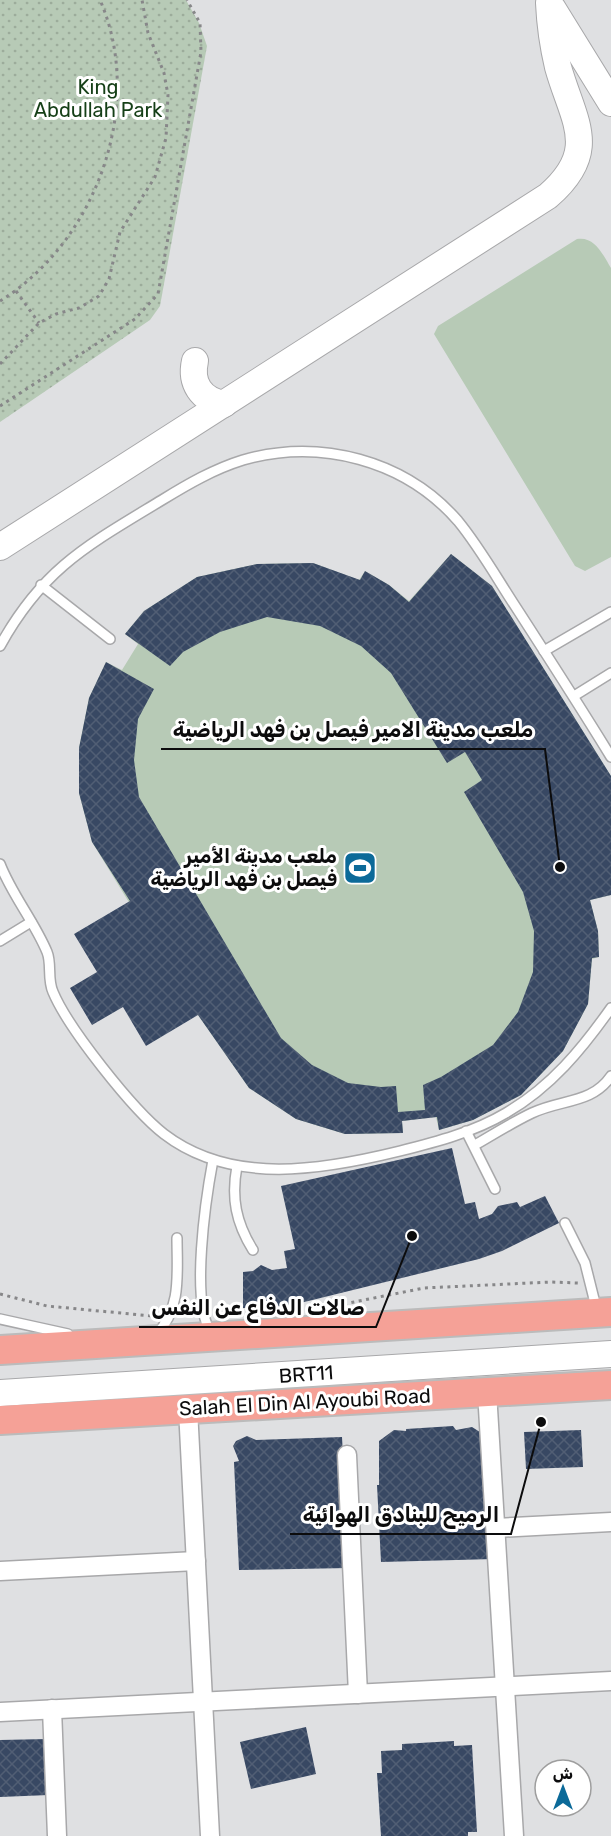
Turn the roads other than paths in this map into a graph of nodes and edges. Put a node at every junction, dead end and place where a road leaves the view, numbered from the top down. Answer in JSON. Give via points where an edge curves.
{"nodes":[{"id":1,"x":548,"y":2,"type":"edge"},
{"id":2,"x":611,"y":103,"type":"edge"},
{"id":3,"x":195,"y":361,"type":"dead end"},
{"id":4,"x":224,"y":404,"type":"junction"},
{"id":5,"x":0,"y":547,"type":"edge"},
{"id":6,"x":41,"y":585,"type":"junction"},
{"id":7,"x":611,"y":612,"type":"edge"},
{"id":8,"x":110,"y":639,"type":"dead end"},
{"id":9,"x":0,"y":646,"type":"edge"},
{"id":10,"x":544,"y":651,"type":"junction"},
{"id":11,"x":611,"y":673,"type":"edge"},
{"id":12,"x":574,"y":696,"type":"junction"},
{"id":13,"x":611,"y":757,"type":"edge"},
{"id":14,"x":0,"y":864,"type":"edge"},
{"id":15,"x":3,"y":883,"type":"edge"},
{"id":16,"x":31,"y":922,"type":"junction"},
{"id":17,"x":0,"y":941,"type":"edge"},
{"id":18,"x":611,"y":1008,"type":"edge"},
{"id":19,"x":611,"y":1076,"type":"edge"},
{"id":20,"x":466,"y":1131,"type":"junction"},
{"id":21,"x":475,"y":1145,"type":"junction"},
{"id":22,"x":213,"y":1160,"type":"junction"},
{"id":23,"x":237,"y":1166,"type":"junction"},
{"id":24,"x":495,"y":1189,"type":"dead end"},
{"id":25,"x":565,"y":1223,"type":"dead end"},
{"id":26,"x":177,"y":1238,"type":"dead end"},
{"id":27,"x":253,"y":1250,"type":"dead end"},
{"id":28,"x":600,"y":1304,"type":"edge"},
{"id":29,"x":0,"y":1319,"type":"edge"},
{"id":30,"x":216,"y":1339,"type":"junction"},
{"id":31,"x":139,"y":1343,"type":"junction"},
{"id":32,"x":0,"y":1350,"type":"edge"},
{"id":33,"x":611,"y":1354,"type":"edge"},
{"id":34,"x":611,"y":1385,"type":"edge"},
{"id":35,"x":488,"y":1392,"type":"junction"},
{"id":36,"x":0,"y":1393,"type":"edge"},
{"id":37,"x":188,"y":1409,"type":"junction"},
{"id":38,"x":0,"y":1420,"type":"edge"},
{"id":39,"x":347,"y":1455,"type":"dead end"},
{"id":40,"x":611,"y":1522,"type":"edge"},
{"id":41,"x":496,"y":1528,"type":"junction"},
{"id":42,"x":196,"y":1561,"type":"junction"},
{"id":43,"x":0,"y":1571,"type":"edge"},
{"id":44,"x":611,"y":1681,"type":"edge"},
{"id":45,"x":505,"y":1687,"type":"junction"},
{"id":46,"x":358,"y":1694,"type":"junction"},
{"id":47,"x":203,"y":1702,"type":"junction"},
{"id":48,"x":52,"y":1709,"type":"junction"},
{"id":49,"x":0,"y":1712,"type":"edge"},
{"id":50,"x":57,"y":1836,"type":"edge"},
{"id":51,"x":210,"y":1836,"type":"edge"},
{"id":52,"x":513,"y":1836,"type":"edge"}],
"edges":[{"from":1,"to":2,"type":"main road"},
{"from":1,"to":4,"type":"main road","via":[[554,46],[580,140],[577,156],[562,185]]},
{"from":3,"to":4,"type":"main road","via":[[196,386],[208,399]]},
{"from":4,"to":5,"type":"main road"},
{"from":6,"to":8,"type":"lane"},
{"from":6,"to":9,"type":"lane"},
{"from":6,"to":10,"type":"lane","via":[[70,558],[103,536],[207,475],[267,454],[320,452],[371,462],[411,482],[439,502],[473,542]]},
{"from":7,"to":10,"type":"lane"},
{"from":10,"to":12,"type":"lane"},
{"from":11,"to":12,"type":"lane"},
{"from":12,"to":13,"type":"lane"},
{"from":14,"to":15,"type":"lane"},
{"from":15,"to":16,"type":"lane"},
{"from":16,"to":17,"type":"lane"},
{"from":16,"to":22,"type":"lane","via":[[48,953],[54,995],[73,1028],[143,1116],[164,1134]]},
{"from":18,"to":20,"type":"lane","via":[[571,1062],[540,1090],[506,1113]]},
{"from":19,"to":21,"type":"lane","via":[[587,1097],[531,1113]]},
{"from":20,"to":21,"type":"lane"},
{"from":20,"to":23,"type":"lane","via":[[357,1161],[305,1168]]},
{"from":21,"to":24,"type":"lane"},
{"from":22,"to":23,"type":"lane"},
{"from":22,"to":30,"type":"lane","via":[[200,1301],[203,1317]]},
{"from":23,"to":27,"type":"lane","via":[[234,1201]]},
{"from":25,"to":28,"type":"lane"},
{"from":26,"to":31,"type":"lane","via":[[176,1300],[170,1318]]},
{"from":28,"to":30,"type":"main road"},
{"from":29,"to":31,"type":"lane","via":[[55,1332]]},
{"from":30,"to":31,"type":"main road"},
{"from":31,"to":32,"type":"main road"},
{"from":33,"to":36,"type":"main road","name":"BRT11"},
{"from":34,"to":35,"type":"main road","name":"Salah El Din Al Ayoubi Road"},
{"from":35,"to":37,"type":"main road","name":"Salah El Din Al Ayoubi Road"},
{"from":35,"to":41,"type":"street"},
{"from":37,"to":38,"type":"main road","name":"Salah El Din Al Ayoubi Road"},
{"from":37,"to":42,"type":"street"},
{"from":39,"to":46,"type":"street"},
{"from":40,"to":41,"type":"street"},
{"from":41,"to":45,"type":"street"},
{"from":42,"to":43,"type":"street"},
{"from":42,"to":47,"type":"street"},
{"from":44,"to":45,"type":"street"},
{"from":45,"to":46,"type":"street"},
{"from":45,"to":52,"type":"street"},
{"from":46,"to":47,"type":"street"},
{"from":47,"to":48,"type":"street"},
{"from":47,"to":51,"type":"street"},
{"from":48,"to":49,"type":"street"},
{"from":48,"to":50,"type":"street"}]}
